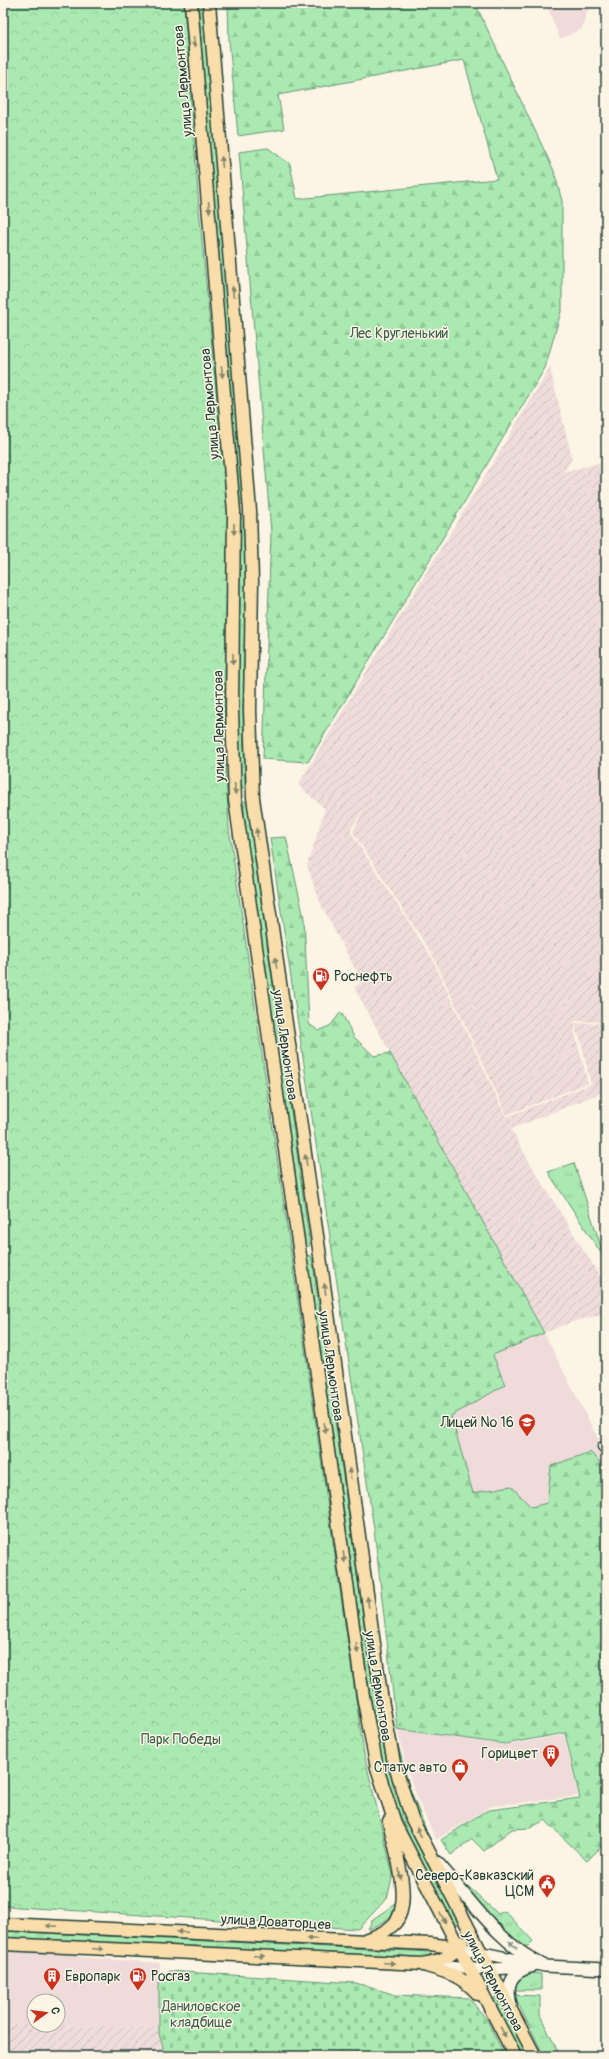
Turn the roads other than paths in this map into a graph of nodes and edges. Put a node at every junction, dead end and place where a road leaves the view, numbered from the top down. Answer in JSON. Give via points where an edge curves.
{"nodes":[{"id":1,"x":191,"y":3,"type":"edge"},
{"id":2,"x":209,"y":3,"type":"edge"},
{"id":3,"x":250,"y":511,"type":"junction"},
{"id":4,"x":234,"y":512,"type":"junction"},
{"id":5,"x":319,"y":1249,"type":"junction"},
{"id":6,"x":300,"y":1254,"type":"junction"},
{"id":7,"x":377,"y":1768,"type":"junction"},
{"id":8,"x":428,"y":1852,"type":"junction"},
{"id":9,"x":462,"y":1916,"type":"junction"},
{"id":10,"x":3,"y":1924,"type":"edge"},
{"id":11,"x":351,"y":1941,"type":"junction"},
{"id":12,"x":3,"y":1944,"type":"edge"},
{"id":13,"x":459,"y":1948,"type":"junction"},
{"id":14,"x":481,"y":1952,"type":"junction"},
{"id":15,"x":422,"y":1964,"type":"junction"},
{"id":16,"x":545,"y":1966,"type":"junction"},
{"id":17,"x":469,"y":1968,"type":"junction"},
{"id":18,"x":528,"y":1968,"type":"junction"},
{"id":19,"x":490,"y":1969,"type":"junction"},
{"id":20,"x":606,"y":1969,"type":"edge"},
{"id":21,"x":512,"y":2012,"type":"junction"},
{"id":22,"x":494,"y":2016,"type":"junction"},
{"id":23,"x":515,"y":2056,"type":"edge"},
{"id":24,"x":535,"y":2056,"type":"edge"}],
"edges":[{"from":1,"to":4,"type":"main road","name":"улица Лермонтова","one_way":true},
{"from":3,"to":2,"type":"main road","name":"улица Лермонтова","one_way":true},
{"from":3,"to":4,"type":"main road"},
{"from":5,"to":3,"type":"main road","name":"улица Лермонтова","one_way":true,"via":[[253,798],[250,710]]},
{"from":4,"to":6,"type":"main road","name":"улица Лермонтова","one_way":true,"via":[[232,710],[235,800]]},
{"from":5,"to":6,"type":"main road"},
{"from":8,"to":5,"type":"main road","name":"улица Лермонтова","one_way":true,"via":[[402,1790],[387,1730]]},
{"from":6,"to":7,"type":"main road","name":"улица Лермонтова","one_way":true,"via":[[363,1696]]},
{"from":7,"to":11,"type":"main road","one_way":true,"via":[[403,1898],[400,1914],[388,1930],[366,1939]]},
{"from":7,"to":13,"type":"main road","name":"улица Лермонтова","one_way":true,"via":[[396,1826]]},
{"from":8,"to":9,"type":"main road","name":"улица Лермонтова"},
{"from":16,"to":8,"type":"main road","name":"улица Лермонтова","one_way":true,"via":[[516,1949],[475,1907]]},
{"from":9,"to":13,"type":"main road","via":[[465,1928]]},
{"from":9,"to":14,"type":"main road","name":"улица Лермонтова"},
{"from":11,"to":10,"type":"main road","name":"улица Доваторцев","one_way":true},
{"from":11,"to":13,"type":"main road","name":"улица Доваторцев","via":[[430,1944]]},
{"from":12,"to":15,"type":"main road","name":"улица Доваторцев","one_way":true},
{"from":13,"to":14,"type":"main road","name":"улица Доваторцев"},
{"from":13,"to":15,"type":"main road","via":[[443,1959]]},
{"from":13,"to":17,"type":"main road","name":"улица Лермонтова"},
{"from":14,"to":16,"type":"main road","name":"улица Доваторцев"},
{"from":14,"to":19,"type":"main road","name":"улица Лермонтова"},
{"from":15,"to":17,"type":"main road","name":"улица Доваторцев"},
{"from":15,"to":22,"type":"main road","via":[[455,1974],[466,1982]]},
{"from":16,"to":18,"type":"main road","name":"улица Доваторцев"},
{"from":16,"to":20,"type":"main road","name":"улица Доваторцев"},
{"from":17,"to":19,"type":"main road","name":"улица Доваторцев"},
{"from":17,"to":22,"type":"main road","name":"улица Лермонтова"},
{"from":18,"to":19,"type":"main road","name":"улица Доваторцев"},
{"from":18,"to":21,"type":"main road","via":[[512,1977],[509,1985]]},
{"from":19,"to":21,"type":"main road","name":"улица Лермонтова"},
{"from":21,"to":24,"type":"main road","name":"улица Лермонтова"},
{"from":22,"to":23,"type":"main road","name":"улица Лермонтова","one_way":true}]}
